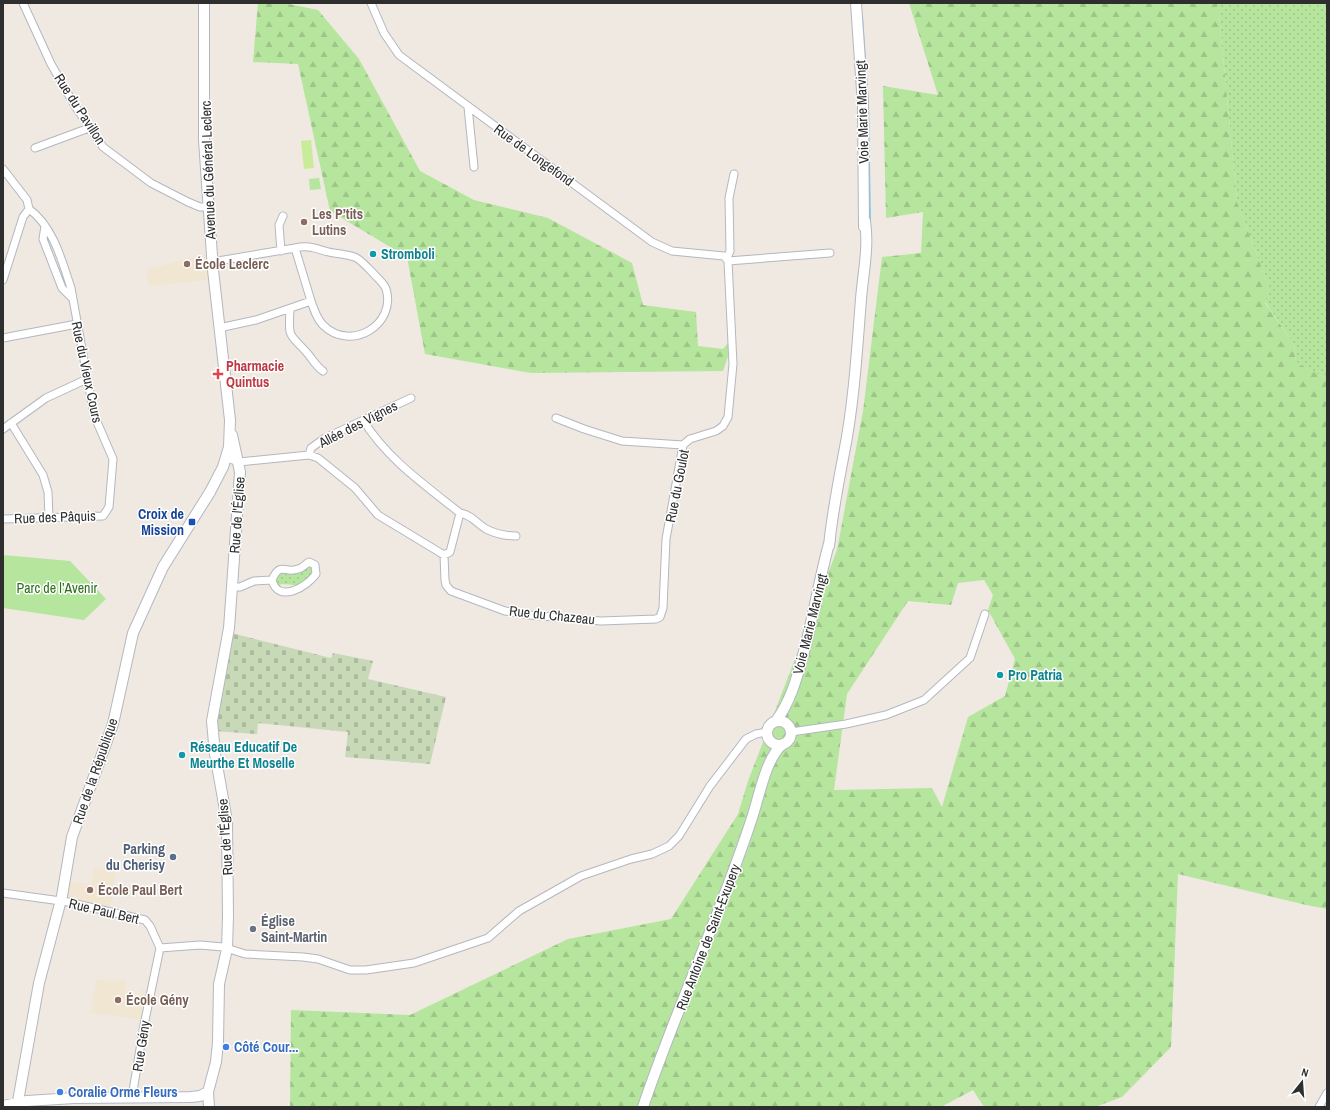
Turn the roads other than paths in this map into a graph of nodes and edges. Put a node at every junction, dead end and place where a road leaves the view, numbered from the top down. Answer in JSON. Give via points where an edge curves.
{"nodes":[{"id":1,"x":23,"y":3,"type":"edge"},
{"id":2,"x":204,"y":3,"type":"edge"},
{"id":3,"x":371,"y":3,"type":"edge"},
{"id":4,"x":856,"y":3,"type":"edge"},
{"id":5,"x":468,"y":107,"type":"junction"},
{"id":6,"x":89,"y":128,"type":"junction"},
{"id":7,"x":36,"y":148,"type":"dead end"},
{"id":8,"x":474,"y":167,"type":"dead end"},
{"id":9,"x":3,"y":169,"type":"edge"},
{"id":10,"x":734,"y":174,"type":"dead end"},
{"id":11,"x":209,"y":207,"type":"junction"},
{"id":12,"x":29,"y":210,"type":"junction"},
{"id":13,"x":283,"y":216,"type":"dead end"},
{"id":14,"x":295,"y":248,"type":"junction"},
{"id":15,"x":281,"y":251,"type":"junction"},
{"id":16,"x":830,"y":252,"type":"dead end"},
{"id":17,"x":728,"y":259,"type":"junction"},
{"id":18,"x":212,"y":262,"type":"junction"},
{"id":19,"x":3,"y":280,"type":"edge"},
{"id":20,"x":311,"y":301,"type":"junction"},
{"id":21,"x":290,"y":309,"type":"junction"},
{"id":22,"x":76,"y":324,"type":"junction"},
{"id":23,"x":219,"y":328,"type":"junction"},
{"id":24,"x":3,"y":338,"type":"edge"},
{"id":25,"x":323,"y":371,"type":"dead end"},
{"id":26,"x":87,"y":380,"type":"junction"},
{"id":27,"x":411,"y":398,"type":"dead end"},
{"id":28,"x":556,"y":418,"type":"dead end"},
{"id":29,"x":363,"y":420,"type":"junction"},
{"id":30,"x":11,"y":423,"type":"junction"},
{"id":31,"x":3,"y":429,"type":"edge"},
{"id":32,"x":230,"y":432,"type":"junction"},
{"id":33,"x":683,"y":445,"type":"junction"},
{"id":34,"x":309,"y":455,"type":"junction"},
{"id":35,"x":226,"y":458,"type":"junction"},
{"id":36,"x":239,"y":462,"type":"junction"},
{"id":37,"x":460,"y":512,"type":"junction"},
{"id":38,"x":106,"y":514,"type":"joint"},
{"id":39,"x":49,"y":518,"type":"junction"},
{"id":40,"x":3,"y":519,"type":"edge"},
{"id":41,"x":516,"y":536,"type":"dead end"},
{"id":42,"x":444,"y":555,"type":"junction"},
{"id":43,"x":272,"y":580,"type":"junction"},
{"id":44,"x":232,"y":587,"type":"junction"},
{"id":45,"x":985,"y":614,"type":"dead end"},
{"id":46,"x":660,"y":617,"type":"joint"},
{"id":47,"x":788,"y":702,"type":"junction"},
{"id":48,"x":776,"y":721,"type":"junction"},
{"id":49,"x":789,"y":728,"type":"junction"},
{"id":50,"x":768,"y":736,"type":"junction"},
{"id":51,"x":783,"y":744,"type":"junction"},
{"id":52,"x":769,"y":765,"type":"junction"},
{"id":53,"x":3,"y":893,"type":"edge"},
{"id":54,"x":61,"y":902,"type":"junction"},
{"id":55,"x":160,"y":948,"type":"junction"},
{"id":56,"x":227,"y":949,"type":"junction"},
{"id":57,"x":208,"y":1092,"type":"junction"},
{"id":58,"x":1327,"y":1093,"type":"edge"},
{"id":59,"x":132,"y":1097,"type":"junction"},
{"id":60,"x":18,"y":1105,"type":"edge"},
{"id":61,"x":3,"y":1106,"type":"edge"},
{"id":62,"x":209,"y":1107,"type":"edge"},
{"id":63,"x":644,"y":1107,"type":"edge"},
{"id":64,"x":1319,"y":1107,"type":"edge"}],
"edges":[{"from":1,"to":6,"type":"street","name":"Rue du Pavillon","via":[[51,64]]},
{"from":2,"to":11,"type":"main road","name":"Avenue du Général Leclerc","via":[[204,140]]},
{"from":3,"to":5,"type":"street","name":"Rue de Longefond","via":[[384,33],[399,55]]},
{"from":4,"to":47,"type":"main road","name":"Voie Marie Marvingt","via":[[864,105],[866,268],[842,486],[809,633]]},
{"from":5,"to":8,"type":"street"},
{"from":5,"to":17,"type":"street","name":"Rue de Longefond","via":[[652,242],[672,251]]},
{"from":6,"to":7,"type":"street"},
{"from":6,"to":11,"type":"street","name":"Rue du Pavillon","via":[[103,147],[151,183],[200,207]]},
{"from":9,"to":12,"type":"street","via":[[27,200]]},
{"from":10,"to":17,"type":"street","name":"Rue du Goulot","via":[[729,198]]},
{"from":11,"to":18,"type":"main road","name":"Avenue du Général Leclerc"},
{"from":12,"to":19,"type":"street","via":[[23,217]]},
{"from":12,"to":22,"type":"street","name":"Rue du Vieux Cours","via":[[39,216],[60,257],[72,298]]},
{"from":13,"to":15,"type":"street","via":[[279,224]]},
{"from":14,"to":15,"type":"street"},
{"from":14,"to":20,"type":"street"},
{"from":14,"to":20,"type":"street","via":[[313,247],[357,257],[380,281],[387,294],[385,309],[377,325],[368,332],[353,337],[335,334],[323,325]]},
{"from":15,"to":18,"type":"street"},
{"from":16,"to":17,"type":"street","name":"Rue de Longefond"},
{"from":17,"to":33,"type":"street","name":"Rue du Goulot","via":[[733,364],[728,417],[726,424],[720,429],[690,439]]},
{"from":18,"to":23,"type":"main road","name":"Avenue du Général Leclerc"},
{"from":20,"to":21,"type":"street"},
{"from":21,"to":23,"type":"street"},
{"from":21,"to":25,"type":"street","via":[[291,337]]},
{"from":22,"to":24,"type":"street"},
{"from":22,"to":26,"type":"street","name":"Rue du Vieux Cours"},
{"from":23,"to":32,"type":"main road","name":"Avenue du Général Leclerc"},
{"from":26,"to":30,"type":"street","via":[[46,398]]},
{"from":26,"to":38,"type":"street","name":"Rue du Vieux Cours","via":[[94,415],[113,459],[109,507]]},
{"from":27,"to":29,"type":"street","name":"Allée des Vignes"},
{"from":28,"to":33,"type":"street","via":[[622,441]]},
{"from":29,"to":34,"type":"street","name":"Allée des Vignes","via":[[325,438],[312,448]]},
{"from":29,"to":37,"type":"street","via":[[372,435],[400,466]]},
{"from":30,"to":31,"type":"street"},
{"from":30,"to":39,"type":"street","via":[[42,475],[48,492]]},
{"from":32,"to":35,"type":"main road","name":"Avenue du Général Leclerc"},
{"from":32,"to":36,"type":"main road","name":"Avenue du Général Leclerc"},
{"from":33,"to":46,"type":"street","name":"Rue du Goulot","via":[[666,539],[663,608]]},
{"from":34,"to":36,"type":"street"},
{"from":34,"to":42,"type":"street","via":[[318,458],[355,488],[378,515]]},
{"from":35,"to":36,"type":"street"},
{"from":35,"to":54,"type":"main road","name":"Rue de la République","via":[[205,502],[163,567],[133,633],[113,724],[72,837]]},
{"from":36,"to":44,"type":"main road","name":"Rue de l'Église"},
{"from":37,"to":41,"type":"street","via":[[467,514],[485,528],[506,536]]},
{"from":37,"to":42,"type":"street","via":[[450,552]]},
{"from":38,"to":39,"type":"street","name":"Rue des Pâquis","via":[[98,517]]},
{"from":39,"to":40,"type":"street","name":"Rue des Pâquis"},
{"from":42,"to":46,"type":"street","name":"Rue du Chazeau","via":[[445,580],[451,591],[505,611],[530,616],[601,621]]},
{"from":43,"to":43,"type":"street","via":[[280,590],[300,589],[313,579],[316,574],[315,565],[309,562],[298,569],[282,568],[277,570]]},
{"from":43,"to":44,"type":"street","via":[[254,581],[240,587]]},
{"from":44,"to":56,"type":"main road","name":"Rue de l'Église","via":[[229,628],[212,721],[227,821]]},
{"from":45,"to":49,"type":"street","via":[[970,658],[924,700],[886,715],[846,724]]},
{"from":47,"to":48,"type":"main road","name":"Voie Marie Marvingt"},
{"from":47,"to":49,"type":"main road","name":"Voie Marie Marvingt"},
{"from":48,"to":49,"type":"main road"},
{"from":48,"to":50,"type":"main road","via":[[770,725]]},
{"from":49,"to":51,"type":"main road","via":[[788,740]]},
{"from":50,"to":51,"type":"main road","via":[[776,744]]},
{"from":50,"to":52,"type":"main road","name":"Rue Antoine de Saint-Exupery"},
{"from":50,"to":56,"type":"street","via":[[756,734],[746,739],[710,786],[679,836],[669,846],[652,854],[581,876],[519,911],[488,938],[414,963],[366,970],[350,970],[311,958],[245,954]]},
{"from":51,"to":52,"type":"main road","name":"Rue Antoine de Saint-Exupery"},
{"from":52,"to":63,"type":"main road","name":"Rue Antoine de Saint-Exupery","via":[[744,842]]},
{"from":53,"to":54,"type":"street","name":"Rue Paul Bert"},
{"from":54,"to":55,"type":"street","name":"Rue Paul Bert","via":[[145,920]]},
{"from":54,"to":60,"type":"main road","name":"Rue de la République","via":[[39,983]]},
{"from":55,"to":56,"type":"street","via":[[200,945]]},
{"from":55,"to":59,"type":"street","name":"Rue Gény"},
{"from":56,"to":57,"type":"main road","name":"Rue de l'Église","via":[[219,984],[216,1062]]},
{"from":57,"to":59,"type":"main road","via":[[191,1097]]},
{"from":57,"to":62,"type":"main road","name":"Rue de l'Église"},
{"from":58,"to":64,"type":"street"},
{"from":59,"to":60,"type":"main road","via":[[27,1101]]},
{"from":60,"to":61,"type":"main road"}]}
